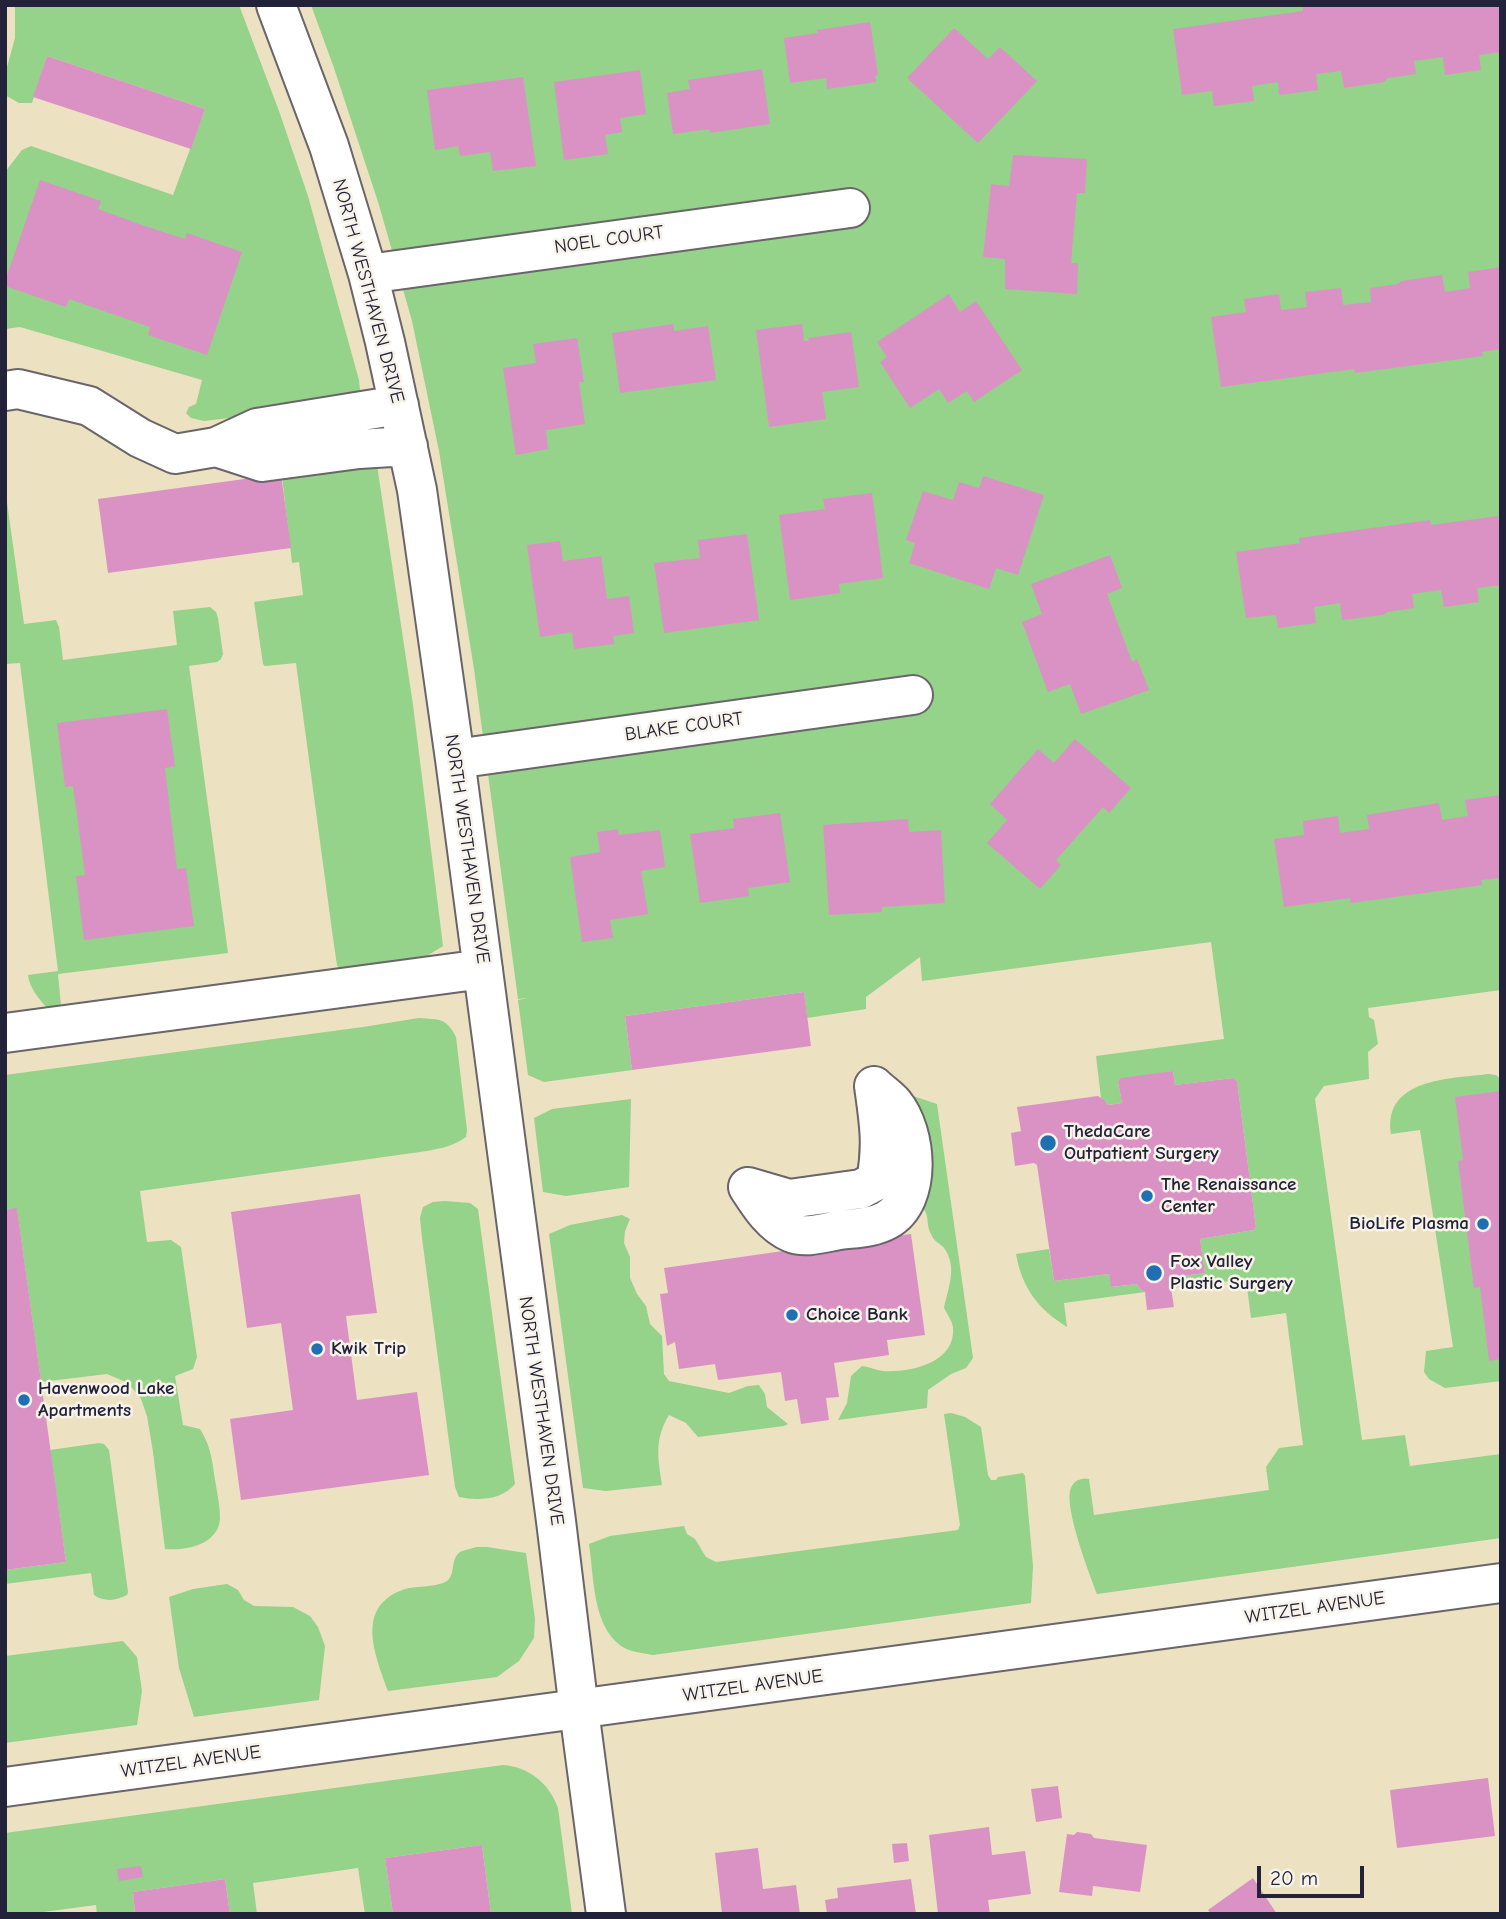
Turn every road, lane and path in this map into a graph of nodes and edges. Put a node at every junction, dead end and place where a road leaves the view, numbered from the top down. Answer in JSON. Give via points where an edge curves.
{"nodes":[{"id":1,"x":276,"y":5,"type":"edge"},
{"id":2,"x":850,"y":208,"type":"dead end"},
{"id":3,"x":368,"y":274,"type":"junction"},
{"id":4,"x":5,"y":391,"type":"edge"},
{"id":5,"x":399,"y":405,"type":"junction"},
{"id":6,"x":408,"y":446,"type":"junction"},
{"id":7,"x":216,"y":447,"type":"junction"},
{"id":8,"x":913,"y":695,"type":"dead end"},
{"id":9,"x":455,"y":759,"type":"junction"},
{"id":10,"x":483,"y":970,"type":"junction"},
{"id":11,"x":5,"y":1033,"type":"edge"},
{"id":12,"x":874,"y":1086,"type":"dead end"},
{"id":13,"x":748,"y":1187,"type":"dead end"},
{"id":14,"x":1501,"y":1583,"type":"edge"},
{"id":15,"x":579,"y":1710,"type":"junction"},
{"id":16,"x":5,"y":1787,"type":"edge"},
{"id":17,"x":606,"y":1914,"type":"edge"}],
"edges":[{"from":1,"to":3,"type":"street","name":"NORTH WESTHAVEN DRIVE","via":[[329,146]]},
{"from":2,"to":3,"type":"street","name":"NOEL COURT"},
{"from":3,"to":5,"type":"street","name":"NORTH WESTHAVEN DRIVE"},
{"from":4,"to":7,"type":"street","via":[[18,389],[89,406],[175,454]]},
{"from":5,"to":6,"type":"street","name":"NORTH WESTHAVEN DRIVE"},
{"from":5,"to":7,"type":"street","via":[[257,428]]},
{"from":6,"to":7,"type":"street","via":[[262,462]]},
{"from":6,"to":9,"type":"street","name":"NORTH WESTHAVEN DRIVE"},
{"from":8,"to":9,"type":"street","name":"BLAKE COURT"},
{"from":9,"to":10,"type":"street","name":"NORTH WESTHAVEN DRIVE"},
{"from":10,"to":11,"type":"street"},
{"from":10,"to":15,"type":"street","name":"NORTH WESTHAVEN DRIVE"},
{"from":12,"to":13,"type":"street","via":[[894,1104],[913,1152],[909,1192],[897,1213],[867,1226],[793,1234],[762,1208]]},
{"from":14,"to":15,"type":"street","name":"WITZEL AVENUE"},
{"from":15,"to":16,"type":"street","name":"WITZEL AVENUE"},
{"from":15,"to":17,"type":"street","name":"NORTH WESTHAVEN DRIVE"}]}
